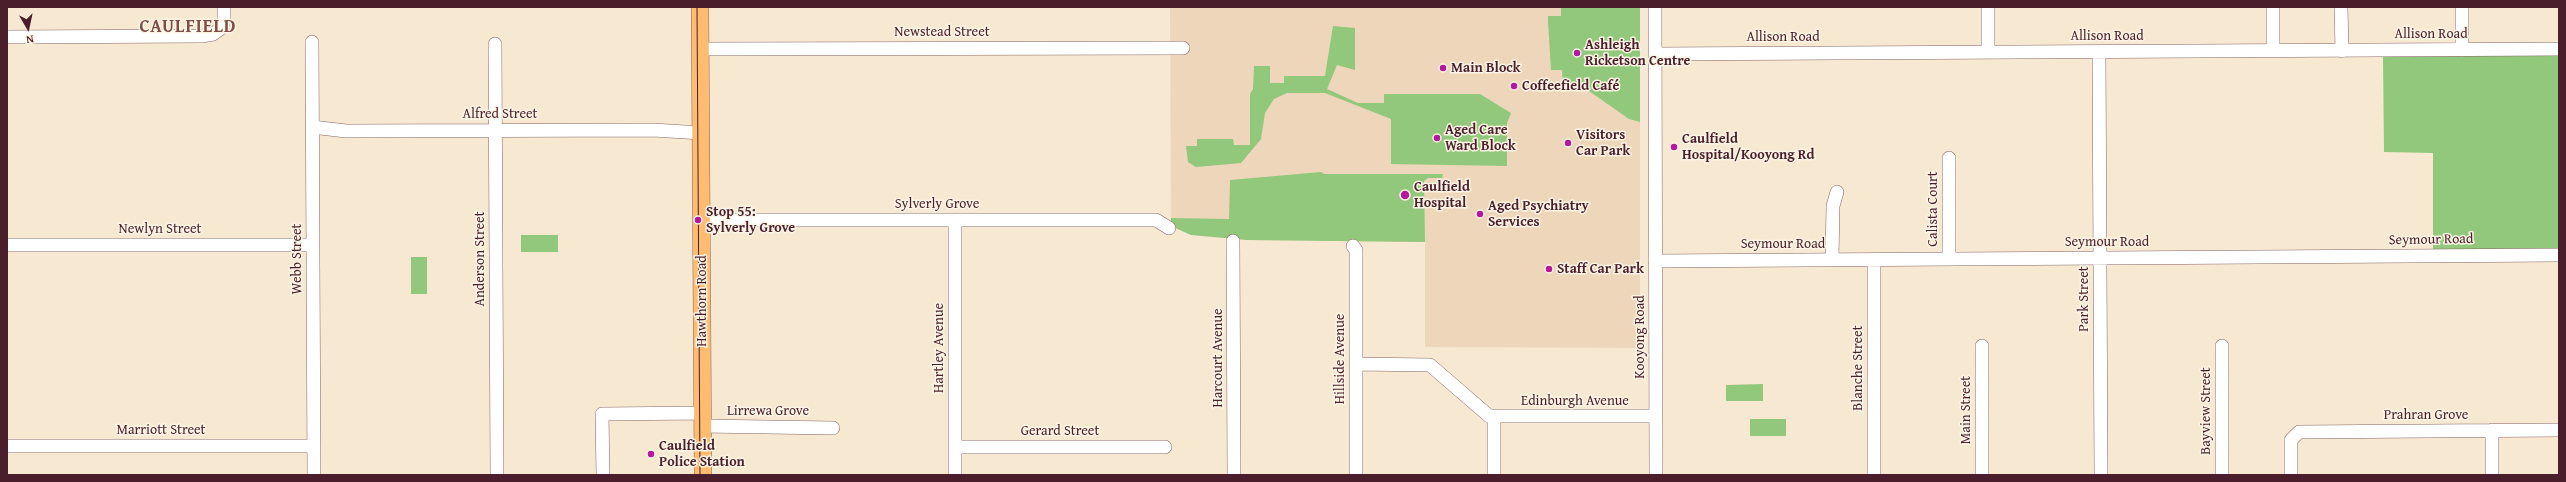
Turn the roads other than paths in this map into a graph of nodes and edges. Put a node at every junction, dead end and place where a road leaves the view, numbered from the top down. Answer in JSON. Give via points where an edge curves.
{"nodes":[{"id":1,"x":224,"y":7,"type":"edge"},
{"id":2,"x":700,"y":7,"type":"edge"},
{"id":3,"x":1655,"y":7,"type":"edge"},
{"id":4,"x":1988,"y":7,"type":"edge"},
{"id":5,"x":2273,"y":7,"type":"edge"},
{"id":6,"x":2341,"y":7,"type":"edge"},
{"id":7,"x":2462,"y":7,"type":"edge"},
{"id":8,"x":7,"y":37,"type":"edge"},
{"id":9,"x":312,"y":42,"type":"dead end"},
{"id":10,"x":495,"y":44,"type":"dead end"},
{"id":11,"x":700,"y":48,"type":"junction"},
{"id":12,"x":1183,"y":48,"type":"dead end"},
{"id":13,"x":2559,"y":49,"type":"edge"},
{"id":14,"x":2462,"y":50,"type":"junction"},
{"id":15,"x":2273,"y":51,"type":"junction"},
{"id":16,"x":2342,"y":51,"type":"junction"},
{"id":17,"x":1988,"y":52,"type":"junction"},
{"id":18,"x":2099,"y":52,"type":"junction"},
{"id":19,"x":1655,"y":54,"type":"junction"},
{"id":20,"x":495,"y":130,"type":"junction"},
{"id":21,"x":701,"y":130,"type":"junction"},
{"id":22,"x":312,"y":131,"type":"junction"},
{"id":23,"x":1949,"y":158,"type":"dead end"},
{"id":24,"x":1838,"y":192,"type":"dead end"},
{"id":25,"x":701,"y":220,"type":"junction"},
{"id":26,"x":955,"y":220,"type":"junction"},
{"id":27,"x":1169,"y":228,"type":"dead end"},
{"id":28,"x":1234,"y":241,"type":"dead end"},
{"id":29,"x":7,"y":245,"type":"edge"},
{"id":30,"x":313,"y":245,"type":"junction"},
{"id":31,"x":1353,"y":246,"type":"dead end"},
{"id":32,"x":2559,"y":255,"type":"edge"},
{"id":33,"x":2100,"y":258,"type":"junction"},
{"id":34,"x":1949,"y":259,"type":"junction"},
{"id":35,"x":1832,"y":260,"type":"junction"},
{"id":36,"x":1874,"y":260,"type":"junction"},
{"id":37,"x":1655,"y":261,"type":"junction"},
{"id":38,"x":1982,"y":346,"type":"dead end"},
{"id":39,"x":2222,"y":346,"type":"dead end"},
{"id":40,"x":1356,"y":364,"type":"junction"},
{"id":41,"x":1656,"y":416,"type":"junction"},
{"id":42,"x":1494,"y":417,"type":"junction"},
{"id":43,"x":702,"y":420,"type":"junction"},
{"id":44,"x":833,"y":428,"type":"dead end"},
{"id":45,"x":2492,"y":430,"type":"junction"},
{"id":46,"x":2559,"y":430,"type":"edge"},
{"id":47,"x":7,"y":446,"type":"edge"},
{"id":48,"x":314,"y":446,"type":"junction"},
{"id":49,"x":955,"y":447,"type":"junction"},
{"id":50,"x":1165,"y":447,"type":"dead end"},
{"id":51,"x":314,"y":475,"type":"edge"},
{"id":52,"x":497,"y":475,"type":"edge"},
{"id":53,"x":603,"y":475,"type":"edge"},
{"id":54,"x":703,"y":475,"type":"edge"},
{"id":55,"x":955,"y":475,"type":"edge"},
{"id":56,"x":1234,"y":475,"type":"edge"},
{"id":57,"x":1356,"y":475,"type":"edge"},
{"id":58,"x":1494,"y":475,"type":"edge"},
{"id":59,"x":1656,"y":475,"type":"edge"},
{"id":60,"x":1874,"y":475,"type":"edge"},
{"id":61,"x":1982,"y":475,"type":"edge"},
{"id":62,"x":2101,"y":475,"type":"edge"},
{"id":63,"x":2222,"y":475,"type":"edge"},
{"id":64,"x":2291,"y":475,"type":"edge"},
{"id":65,"x":2492,"y":475,"type":"edge"}],
"edges":[{"from":1,"to":8,"type":"street","via":[[224,21],[220,29],[213,34],[202,36]]},
{"from":2,"to":11,"type":"main road","name":"Hawthorn Road"},
{"from":3,"to":19,"type":"street","name":"Kooyong Road"},
{"from":4,"to":17,"type":"street"},
{"from":5,"to":15,"type":"street"},
{"from":6,"to":16,"type":"street"},
{"from":7,"to":14,"type":"street"},
{"from":9,"to":22,"type":"street","name":"Webb Street"},
{"from":10,"to":20,"type":"street","name":"Anderson Street"},
{"from":11,"to":12,"type":"street","name":"Newstead Street"},
{"from":11,"to":21,"type":"main road","name":"Hawthorn Road"},
{"from":13,"to":14,"type":"street","name":"Allison Road"},
{"from":14,"to":16,"type":"street","name":"Allison Road"},
{"from":15,"to":16,"type":"street","name":"Allison Road"},
{"from":15,"to":18,"type":"street","name":"Allison Road"},
{"from":17,"to":18,"type":"street","name":"Allison Road"},
{"from":17,"to":19,"type":"street","name":"Allison Road"},
{"from":18,"to":33,"type":"street","name":"Park Street"},
{"from":19,"to":37,"type":"street","name":"Kooyong Road"},
{"from":20,"to":21,"type":"street","name":"Alfred Street"},
{"from":20,"to":22,"type":"street","name":"Alfred Street"},
{"from":20,"to":52,"type":"street","name":"Anderson Street"},
{"from":21,"to":25,"type":"main road","name":"Hawthorn Road"},
{"from":22,"to":30,"type":"street","name":"Webb Street"},
{"from":23,"to":34,"type":"street","name":"Calista Court"},
{"from":24,"to":35,"type":"street","via":[[1833,206]]},
{"from":25,"to":26,"type":"street","name":"Sylverly Grove"},
{"from":25,"to":43,"type":"main road","name":"Hawthorn Road"},
{"from":26,"to":27,"type":"street","name":"Sylverly Grove","via":[[1156,220]]},
{"from":26,"to":49,"type":"street","name":"Hartley Avenue"},
{"from":28,"to":56,"type":"street","name":"Harcourt Avenue"},
{"from":29,"to":30,"type":"street","name":"Newlyn Street"},
{"from":30,"to":48,"type":"street","name":"Webb Street"},
{"from":31,"to":40,"type":"street","name":"Hillside Avenue","via":[[1356,250]]},
{"from":32,"to":33,"type":"street","name":"Seymour Road"},
{"from":33,"to":34,"type":"street","name":"Seymour Road"},
{"from":33,"to":62,"type":"street","name":"Park Street"},
{"from":34,"to":36,"type":"street","name":"Seymour Road"},
{"from":35,"to":36,"type":"street","name":"Seymour Road"},
{"from":35,"to":37,"type":"street","name":"Seymour Road"},
{"from":36,"to":60,"type":"street","name":"Blanche Street"},
{"from":37,"to":41,"type":"street","name":"Kooyong Road"},
{"from":38,"to":61,"type":"street","name":"Main Street"},
{"from":39,"to":63,"type":"street","name":"Bayview Street"},
{"from":40,"to":42,"type":"street","name":"Edinburgh Avenue","via":[[1430,366],[1478,409]]},
{"from":40,"to":57,"type":"street","name":"Hillside Avenue"},
{"from":41,"to":42,"type":"street","name":"Edinburgh Avenue"},
{"from":41,"to":59,"type":"street","name":"Kooyong Road"},
{"from":42,"to":58,"type":"street"},
{"from":43,"to":44,"type":"street","name":"Lirrewa Grove"},
{"from":43,"to":53,"type":"street","name":"Lirrewa Grove","via":[[602,414]]},
{"from":43,"to":54,"type":"main road","name":"Hawthorn Road"},
{"from":45,"to":46,"type":"street","name":"Prahran Grove"},
{"from":45,"to":64,"type":"street","name":"Prahran Grove","via":[[2303,431],[2294,435],[2291,442]]},
{"from":45,"to":65,"type":"street"},
{"from":47,"to":48,"type":"street","name":"Marriott Street"},
{"from":48,"to":51,"type":"street","name":"Webb Street"},
{"from":49,"to":50,"type":"street","name":"Gerard Street"},
{"from":49,"to":55,"type":"street","name":"Hartley Avenue"}]}
